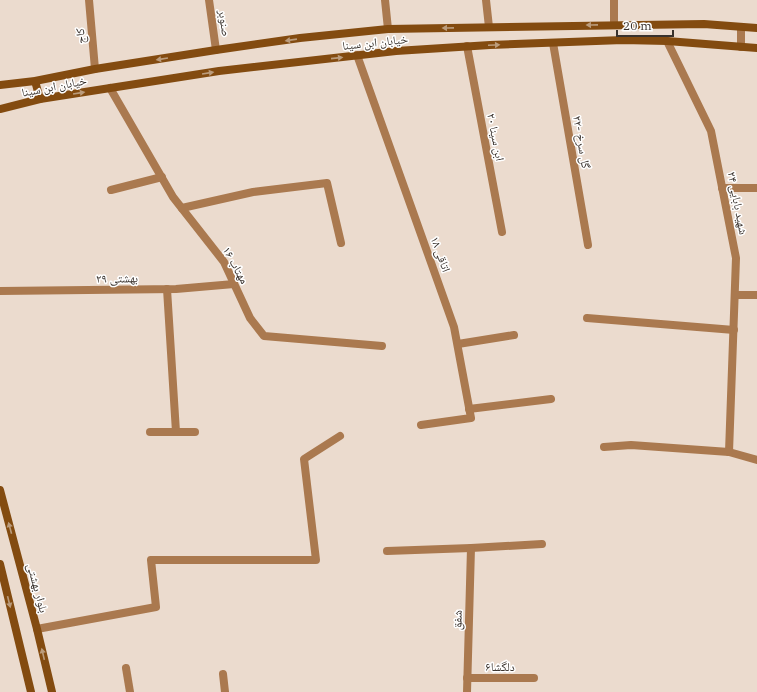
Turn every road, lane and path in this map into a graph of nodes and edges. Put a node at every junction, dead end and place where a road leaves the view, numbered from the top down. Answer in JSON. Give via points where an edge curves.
{"nodes":[{"id":1,"x":89,"y":0,"type":"edge"},
{"id":2,"x":209,"y":0,"type":"edge"},
{"id":3,"x":385,"y":0,"type":"edge"},
{"id":4,"x":486,"y":0,"type":"edge"},
{"id":5,"x":614,"y":0,"type":"edge"},
{"id":6,"x":614,"y":25,"type":"junction"},
{"id":7,"x":490,"y":27,"type":"junction"},
{"id":8,"x":742,"y":27,"type":"junction"},
{"id":9,"x":757,"y":28,"type":"edge"},
{"id":10,"x":388,"y":29,"type":"junction"},
{"id":11,"x":667,"y":41,"type":"junction"},
{"id":12,"x":553,"y":43,"type":"junction"},
{"id":13,"x":467,"y":46,"type":"junction"},
{"id":14,"x":741,"y":47,"type":"junction"},
{"id":15,"x":757,"y":48,"type":"edge"},
{"id":16,"x":216,"y":50,"type":"junction"},
{"id":17,"x":357,"y":55,"type":"junction"},
{"id":18,"x":95,"y":69,"type":"junction"},
{"id":19,"x":35,"y":81,"type":"junction"},
{"id":20,"x":0,"y":85,"type":"edge"},
{"id":21,"x":110,"y":88,"type":"junction"},
{"id":22,"x":40,"y":99,"type":"junction"},
{"id":23,"x":0,"y":109,"type":"edge"},
{"id":24,"x":162,"y":177,"type":"junction"},
{"id":25,"x":722,"y":188,"type":"junction"},
{"id":26,"x":757,"y":188,"type":"edge"},
{"id":27,"x":111,"y":190,"type":"dead end"},
{"id":28,"x":182,"y":208,"type":"junction"},
{"id":29,"x":502,"y":232,"type":"dead end"},
{"id":30,"x":341,"y":243,"type":"dead end"},
{"id":31,"x":588,"y":245,"type":"dead end"},
{"id":32,"x":234,"y":284,"type":"junction"},
{"id":33,"x":167,"y":289,"type":"junction"},
{"id":34,"x":0,"y":291,"type":"edge"},
{"id":35,"x":735,"y":295,"type":"junction"},
{"id":36,"x":757,"y":295,"type":"edge"},
{"id":37,"x":587,"y":318,"type":"dead end"},
{"id":38,"x":734,"y":330,"type":"junction"},
{"id":39,"x":514,"y":335,"type":"dead end"},
{"id":40,"x":458,"y":344,"type":"junction"},
{"id":41,"x":382,"y":346,"type":"dead end"},
{"id":42,"x":551,"y":399,"type":"dead end"},
{"id":43,"x":469,"y":409,"type":"junction"},
{"id":44,"x":421,"y":425,"type":"dead end"},
{"id":45,"x":150,"y":432,"type":"dead end"},
{"id":46,"x":176,"y":432,"type":"junction"},
{"id":47,"x":195,"y":432,"type":"dead end"},
{"id":48,"x":340,"y":436,"type":"dead end"},
{"id":49,"x":604,"y":447,"type":"dead end"},
{"id":50,"x":729,"y":452,"type":"junction"},
{"id":51,"x":757,"y":460,"type":"edge"},
{"id":52,"x":1,"y":495,"type":"edge"},
{"id":53,"x":542,"y":544,"type":"dead end"},
{"id":54,"x":471,"y":548,"type":"junction"},
{"id":55,"x":387,"y":551,"type":"dead end"},
{"id":56,"x":0,"y":564,"type":"edge"},
{"id":57,"x":37,"y":629,"type":"junction"},
{"id":58,"x":126,"y":668,"type":"dead end"},
{"id":59,"x":223,"y":674,"type":"dead end"},
{"id":60,"x":467,"y":678,"type":"junction"},
{"id":61,"x":534,"y":678,"type":"dead end"},
{"id":62,"x":31,"y":692,"type":"edge"},
{"id":63,"x":52,"y":692,"type":"edge"},
{"id":64,"x":130,"y":692,"type":"edge"},
{"id":65,"x":225,"y":692,"type":"edge"},
{"id":66,"x":468,"y":692,"type":"edge"}],
"edges":[{"from":1,"to":18,"type":"street","name":"کاج"},
{"from":2,"to":16,"type":"street","name":"صنوبر"},
{"from":3,"to":10,"type":"street"},
{"from":4,"to":7,"type":"street"},
{"from":5,"to":6,"type":"street"},
{"from":6,"to":7,"type":"main road","name":"خیابان ابن سینا","one_way":true},
{"from":6,"to":8,"type":"main road","name":"خیابان ابن سینا","via":[[704,24]]},
{"from":7,"to":10,"type":"main road","name":"خیابان ابن سینا","one_way":true},
{"from":8,"to":9,"type":"main road","name":"خیابان ابن سینا"},
{"from":8,"to":14,"type":"street"},
{"from":10,"to":16,"type":"main road","name":"خیابان ابن سینا","one_way":true},
{"from":11,"to":12,"type":"main road","name":"خیابان ابن سینا"},
{"from":11,"to":14,"type":"main road","name":"خیابان ابن سینا"},
{"from":11,"to":25,"type":"street","name":"شهید بابایی ۲۴","via":[[711,132]]},
{"from":13,"to":12,"type":"main road","name":"خیابان ابن سینا","one_way":true},
{"from":12,"to":31,"type":"street","name":"گل سرخ -۲۲"},
{"from":13,"to":17,"type":"main road","name":"خیابان ابن سینا"},
{"from":13,"to":29,"type":"street","name":"ابن سینا ۲۰"},
{"from":14,"to":15,"type":"main road","name":"خیابان ابن سینا"},
{"from":16,"to":18,"type":"main road","name":"خیابان ابن سینا","one_way":true},
{"from":21,"to":17,"type":"main road","name":"خیابان ابن سینا","one_way":true,"via":[[219,71]]},
{"from":17,"to":40,"type":"street","name":"اتاقی ۱۸"},
{"from":18,"to":19,"type":"main road","name":"خیابان ابن سینا"},
{"from":19,"to":20,"type":"main road","name":"خیابان ابن سینا"},
{"from":19,"to":22,"type":"main road"},
{"from":22,"to":21,"type":"main road","name":"خیابان ابن سینا","one_way":true},
{"from":21,"to":24,"type":"street","name":"مهتاب ۱۶"},
{"from":22,"to":23,"type":"main road","name":"خیابان ابن سینا"},
{"from":24,"to":27,"type":"street"},
{"from":24,"to":28,"type":"street","name":"مهتاب ۱۶"},
{"from":25,"to":26,"type":"street"},
{"from":25,"to":35,"type":"street","name":"شهید بابایی ۲۴","via":[[736,258]]},
{"from":28,"to":30,"type":"street","via":[[253,192],[327,183]]},
{"from":28,"to":32,"type":"street","name":"مهتاب ۱۶","via":[[224,262]]},
{"from":32,"to":33,"type":"street","name":"بهشتی ۲۹"},
{"from":32,"to":41,"type":"street","name":"مهتاب ۱۶","via":[[250,318],[264,336]]},
{"from":33,"to":34,"type":"street","name":"بهشتی ۲۹"},
{"from":33,"to":46,"type":"street"},
{"from":35,"to":36,"type":"street"},
{"from":35,"to":38,"type":"street","name":"شهید بابایی ۲۴"},
{"from":37,"to":38,"type":"street"},
{"from":38,"to":50,"type":"street","name":"شهید بابایی ۲۴"},
{"from":39,"to":40,"type":"street"},
{"from":40,"to":43,"type":"street","name":"اتاقی ۱۸"},
{"from":42,"to":43,"type":"street"},
{"from":43,"to":44,"type":"street","via":[[471,418]]},
{"from":45,"to":46,"type":"street"},
{"from":46,"to":47,"type":"street"},
{"from":48,"to":57,"type":"street","via":[[304,459],[316,560],[151,560],[156,607]]},
{"from":49,"to":50,"type":"street","via":[[631,445]]},
{"from":50,"to":51,"type":"street"},
{"from":57,"to":52,"type":"main road","name":"بلوار بهشتی","one_way":true},
{"from":53,"to":54,"type":"street"},
{"from":54,"to":55,"type":"street"},
{"from":54,"to":60,"type":"street","name":"شفق"},
{"from":56,"to":62,"type":"main road","one_way":true},
{"from":63,"to":57,"type":"main road","name":"بلوار بهشتی","one_way":true},
{"from":58,"to":64,"type":"street"},
{"from":59,"to":65,"type":"street"},
{"from":60,"to":61,"type":"street","name":"دلگشا۶"},
{"from":60,"to":66,"type":"street","name":"شفق"}]}
